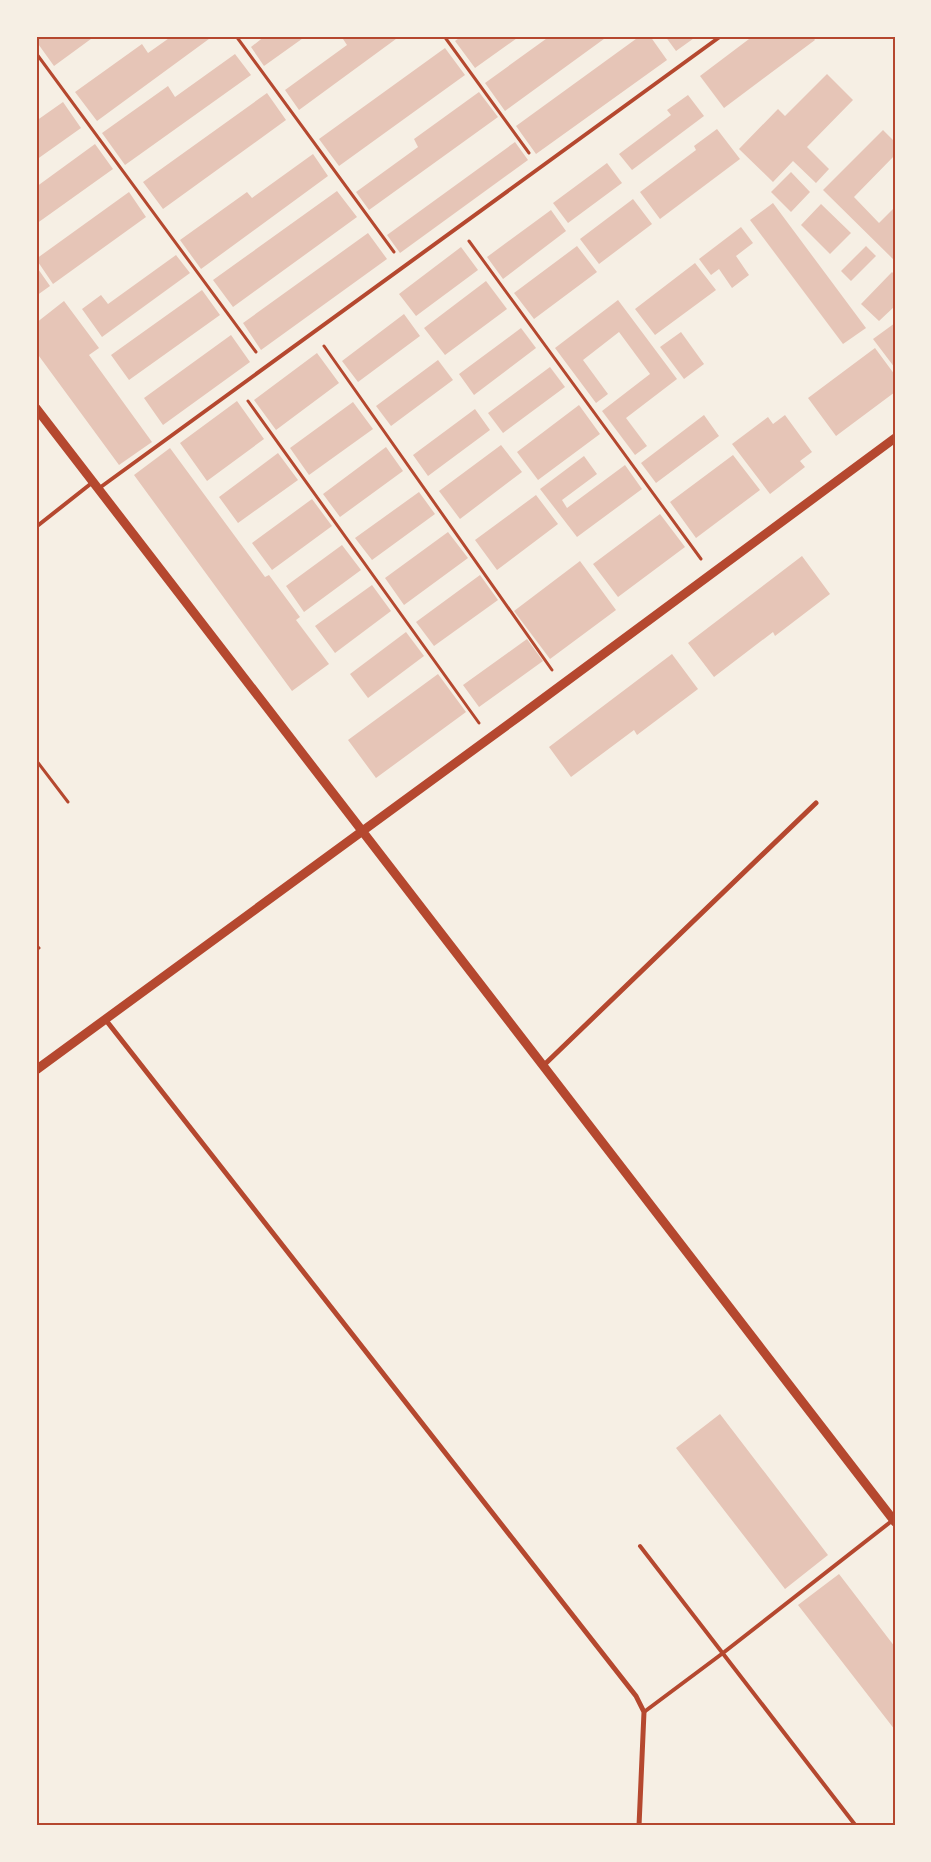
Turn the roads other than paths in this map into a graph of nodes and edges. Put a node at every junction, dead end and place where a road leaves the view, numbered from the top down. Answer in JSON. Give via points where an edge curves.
{"nodes":[{"id":1,"x":721,"y":36,"type":"edge"},
{"id":2,"x":36,"y":408,"type":"edge"},
{"id":3,"x":895,"y":438,"type":"edge"},
{"id":4,"x":96,"y":486,"type":"junction"},
{"id":5,"x":36,"y":528,"type":"edge"},
{"id":6,"x":816,"y":803,"type":"dead end"},
{"id":7,"x":361,"y":832,"type":"junction"},
{"id":8,"x":105,"y":1020,"type":"junction"},
{"id":9,"x":542,"y":1067,"type":"junction"},
{"id":10,"x":36,"y":1070,"type":"edge"},
{"id":11,"x":894,"y":1521,"type":"edge"},
{"id":12,"x":640,"y":1546,"type":"dead end"},
{"id":13,"x":723,"y":1653,"type":"junction"},
{"id":14,"x":644,"y":1712,"type":"junction"},
{"id":15,"x":639,"y":1826,"type":"edge"},
{"id":16,"x":856,"y":1826,"type":"edge"}],
"edges":[{"from":1,"to":4,"type":"lane","via":[[239,387]]},
{"from":2,"to":4,"type":"street"},
{"from":3,"to":7,"type":"street"},
{"from":4,"to":5,"type":"lane"},
{"from":4,"to":7,"type":"street"},
{"from":6,"to":9,"type":"street"},
{"from":7,"to":8,"type":"street"},
{"from":7,"to":9,"type":"street"},
{"from":8,"to":10,"type":"street"},
{"from":8,"to":14,"type":"street","via":[[636,1696]]},
{"from":9,"to":11,"type":"street"},
{"from":11,"to":13,"type":"lane"},
{"from":12,"to":13,"type":"lane"},
{"from":13,"to":14,"type":"lane"},
{"from":13,"to":16,"type":"lane"},
{"from":14,"to":15,"type":"street"}]}
